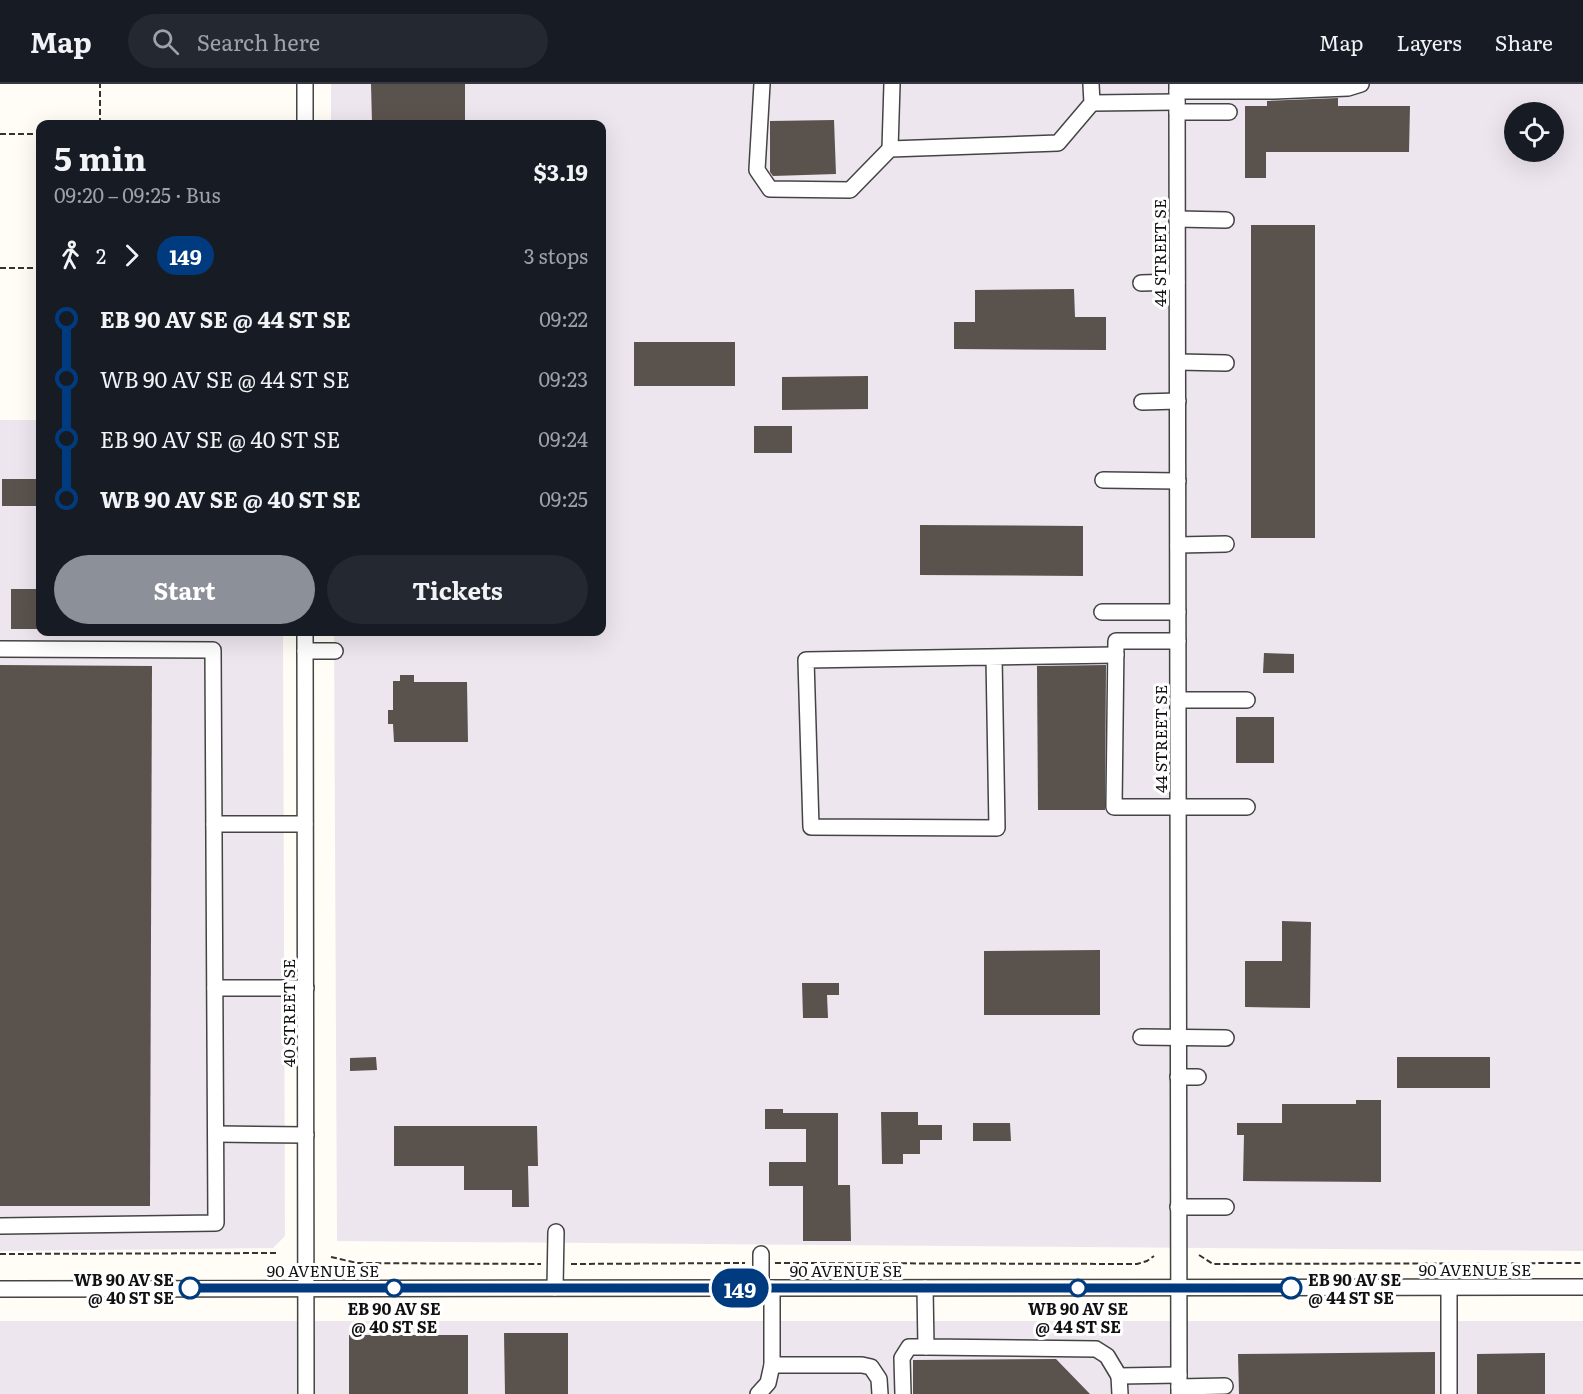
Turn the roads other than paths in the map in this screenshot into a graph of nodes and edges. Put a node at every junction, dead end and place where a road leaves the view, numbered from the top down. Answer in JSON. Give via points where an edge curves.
{"nodes":[{"id":1,"x":305,"y":84,"type":"edge"},
{"id":2,"x":762,"y":84,"type":"edge"},
{"id":3,"x":892,"y":84,"type":"edge"},
{"id":4,"x":1091,"y":84,"type":"edge"},
{"id":5,"x":1361,"y":84,"type":"edge"},
{"id":6,"x":1177,"y":97,"type":"edge"},
{"id":7,"x":1092,"y":103,"type":"junction"},
{"id":8,"x":1229,"y":112,"type":"dead end"},
{"id":9,"x":305,"y":120,"type":"edge"},
{"id":10,"x":890,"y":149,"type":"junction"},
{"id":11,"x":1177,"y":219,"type":"junction"},
{"id":12,"x":1226,"y":220,"type":"dead end"},
{"id":13,"x":1178,"y":282,"type":"junction"},
{"id":14,"x":1141,"y":283,"type":"dead end"},
{"id":15,"x":1178,"y":362,"type":"junction"},
{"id":16,"x":1226,"y":363,"type":"dead end"},
{"id":17,"x":1178,"y":401,"type":"junction"},
{"id":18,"x":1142,"y":402,"type":"dead end"},
{"id":19,"x":1103,"y":480,"type":"dead end"},
{"id":20,"x":1178,"y":481,"type":"junction"},
{"id":21,"x":1226,"y":544,"type":"dead end"},
{"id":22,"x":1178,"y":545,"type":"junction"},
{"id":23,"x":1102,"y":612,"type":"dead end"},
{"id":24,"x":1178,"y":612,"type":"junction"},
{"id":25,"x":305,"y":636,"type":"edge"},
{"id":26,"x":1178,"y":641,"type":"junction"},
{"id":27,"x":0,"y":649,"type":"edge"},
{"id":28,"x":305,"y":651,"type":"junction"},
{"id":29,"x":335,"y":651,"type":"dead end"},
{"id":30,"x":1116,"y":655,"type":"junction"},
{"id":31,"x":994,"y":657,"type":"junction"},
{"id":32,"x":1178,"y":700,"type":"junction"},
{"id":33,"x":1247,"y":700,"type":"dead end"},
{"id":34,"x":1178,"y":807,"type":"junction"},
{"id":35,"x":1247,"y":807,"type":"dead end"},
{"id":36,"x":214,"y":824,"type":"junction"},
{"id":37,"x":305,"y":824,"type":"junction"},
{"id":38,"x":215,"y":988,"type":"junction"},
{"id":39,"x":306,"y":988,"type":"junction"},
{"id":40,"x":1141,"y":1037,"type":"dead end"},
{"id":41,"x":1178,"y":1038,"type":"junction"},
{"id":42,"x":1227,"y":1038,"type":"dead end"},
{"id":43,"x":1178,"y":1077,"type":"junction"},
{"id":44,"x":1198,"y":1077,"type":"dead end"},
{"id":45,"x":216,"y":1134,"type":"junction"},
{"id":46,"x":306,"y":1135,"type":"junction"},
{"id":47,"x":1178,"y":1207,"type":"junction"},
{"id":48,"x":1226,"y":1207,"type":"dead end"},
{"id":49,"x":0,"y":1226,"type":"edge"},
{"id":50,"x":556,"y":1232,"type":"dead end"},
{"id":51,"x":761,"y":1259,"type":"road end"},
{"id":52,"x":1583,"y":1287,"type":"edge"},
{"id":53,"x":306,"y":1288,"type":"junction"},
{"id":54,"x":555,"y":1288,"type":"junction"},
{"id":55,"x":767,"y":1288,"type":"junction"},
{"id":56,"x":926,"y":1288,"type":"junction"},
{"id":57,"x":1179,"y":1288,"type":"junction"},
{"id":58,"x":1449,"y":1288,"type":"junction"},
{"id":59,"x":0,"y":1289,"type":"edge"},
{"id":60,"x":926,"y":1347,"type":"junction"},
{"id":61,"x":772,"y":1365,"type":"junction"},
{"id":62,"x":1119,"y":1376,"type":"junction"},
{"id":63,"x":1179,"y":1385,"type":"edge"},
{"id":64,"x":1226,"y":1386,"type":"dead end"},
{"id":65,"x":306,"y":1394,"type":"edge"},
{"id":66,"x":758,"y":1394,"type":"edge"},
{"id":67,"x":880,"y":1394,"type":"edge"},
{"id":68,"x":903,"y":1394,"type":"edge"},
{"id":69,"x":1120,"y":1394,"type":"edge"},
{"id":70,"x":1449,"y":1394,"type":"edge"}],
"edges":[{"from":1,"to":9,"type":"street"},
{"from":2,"to":10,"type":"street","via":[[757,170],[770,189],[850,190]]},
{"from":3,"to":10,"type":"street"},
{"from":4,"to":7,"type":"street"},
{"from":5,"to":6,"type":"street","via":[[1348,88]]},
{"from":6,"to":7,"type":"street"},
{"from":6,"to":8,"type":"street"},
{"from":6,"to":11,"type":"street","name":"44 STREET SE"},
{"from":7,"to":10,"type":"street","via":[[1058,143]]},
{"from":11,"to":12,"type":"street"},
{"from":11,"to":13,"type":"street","name":"44 STREET SE"},
{"from":13,"to":14,"type":"street"},
{"from":13,"to":15,"type":"street","name":"44 STREET SE"},
{"from":15,"to":16,"type":"street"},
{"from":15,"to":17,"type":"street","name":"44 STREET SE"},
{"from":17,"to":18,"type":"street"},
{"from":17,"to":20,"type":"street","name":"44 STREET SE"},
{"from":19,"to":20,"type":"street"},
{"from":20,"to":22,"type":"street","name":"44 STREET SE"},
{"from":21,"to":22,"type":"street"},
{"from":22,"to":24,"type":"street","name":"44 STREET SE"},
{"from":23,"to":24,"type":"street"},
{"from":24,"to":26,"type":"street","name":"44 STREET SE"},
{"from":25,"to":28,"type":"street","name":"40 STREET SE"},
{"from":26,"to":30,"type":"street","via":[[1116,641]]},
{"from":26,"to":32,"type":"street","name":"44 STREET SE"},
{"from":27,"to":36,"type":"street","via":[[213,650]]},
{"from":28,"to":29,"type":"street"},
{"from":28,"to":37,"type":"street","name":"40 STREET SE"},
{"from":30,"to":31,"type":"street"},
{"from":30,"to":34,"type":"street","via":[[1114,807]]},
{"from":31,"to":31,"type":"street","via":[[806,660],[811,827],[997,828]]},
{"from":32,"to":33,"type":"street"},
{"from":32,"to":34,"type":"street","name":"44 STREET SE"},
{"from":34,"to":35,"type":"street"},
{"from":34,"to":41,"type":"street","name":"44 STREET SE"},
{"from":36,"to":37,"type":"street"},
{"from":36,"to":38,"type":"street"},
{"from":37,"to":39,"type":"street","name":"40 STREET SE"},
{"from":38,"to":39,"type":"street"},
{"from":38,"to":45,"type":"street"},
{"from":39,"to":46,"type":"street","name":"40 STREET SE"},
{"from":40,"to":41,"type":"street"},
{"from":41,"to":42,"type":"street"},
{"from":41,"to":43,"type":"street","name":"44 STREET SE"},
{"from":43,"to":44,"type":"street"},
{"from":43,"to":47,"type":"street","name":"44 STREET SE"},
{"from":45,"to":46,"type":"street"},
{"from":45,"to":49,"type":"street","via":[[216,1223]]},
{"from":46,"to":53,"type":"street","name":"40 STREET SE"},
{"from":47,"to":48,"type":"street"},
{"from":47,"to":57,"type":"street","name":"44 STREET SE"},
{"from":50,"to":54,"type":"street"},
{"from":51,"to":55,"type":"street"},
{"from":52,"to":58,"type":"street","name":"90 AVENUE SE"},
{"from":53,"to":54,"type":"street","name":"90 AVENUE SE"},
{"from":53,"to":59,"type":"street","name":"90 AVENUE SE"},
{"from":53,"to":65,"type":"street","name":"40 STREET SE"},
{"from":54,"to":55,"type":"street","name":"90 AVENUE SE"},
{"from":55,"to":56,"type":"street","name":"90 AVENUE SE"},
{"from":55,"to":61,"type":"street"},
{"from":56,"to":57,"type":"street","name":"90 AVENUE SE"},
{"from":56,"to":60,"type":"street"},
{"from":57,"to":58,"type":"street","name":"90 AVENUE SE"},
{"from":57,"to":63,"type":"street","name":"44 STREET SE"},
{"from":58,"to":70,"type":"street"},
{"from":60,"to":62,"type":"street","via":[[1096,1349],[1107,1356]]},
{"from":60,"to":68,"type":"street","via":[[909,1347],[902,1358]]},
{"from":61,"to":66,"type":"street","via":[[768,1383]]},
{"from":61,"to":67,"type":"street","via":[[871,1367],[877,1372]]},
{"from":62,"to":63,"type":"street"},
{"from":62,"to":69,"type":"street"},
{"from":63,"to":64,"type":"street"}]}
